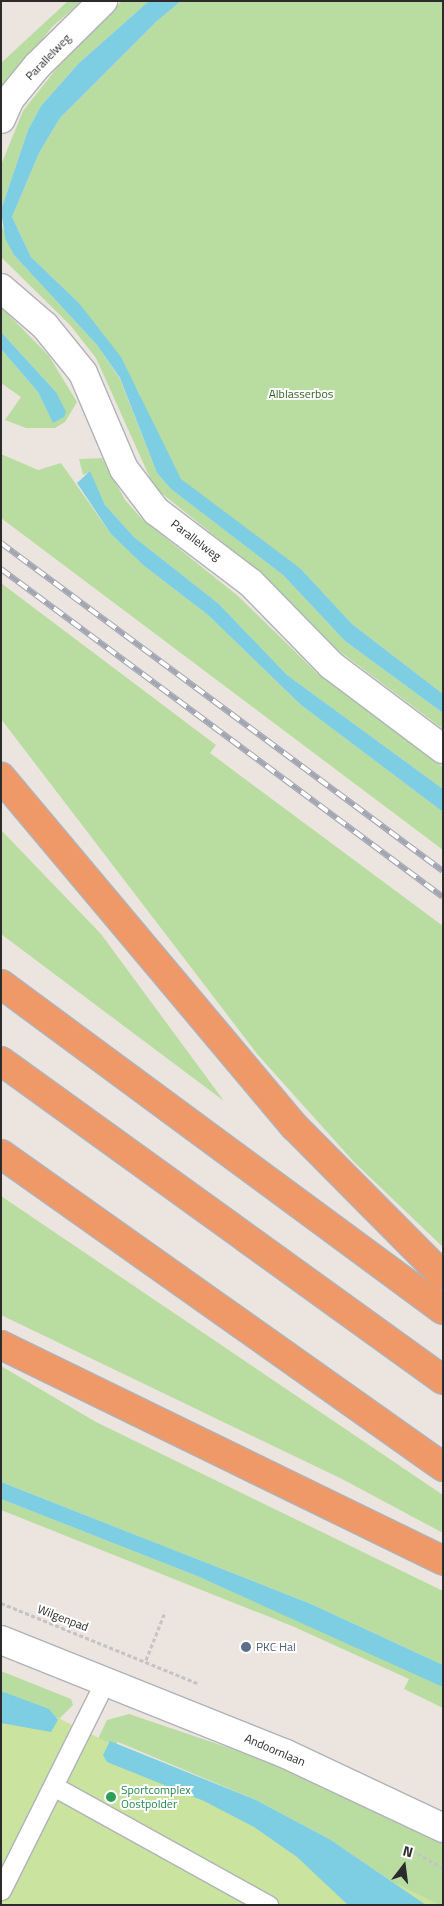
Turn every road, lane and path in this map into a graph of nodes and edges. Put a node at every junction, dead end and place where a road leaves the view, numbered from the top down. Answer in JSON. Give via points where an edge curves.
{"nodes":[{"id":1,"x":102,"y":1,"type":"edge"},
{"id":2,"x":1,"y":119,"type":"edge"},
{"id":3,"x":1,"y":288,"type":"edge"},
{"id":4,"x":443,"y":749,"type":"edge"},
{"id":5,"x":1,"y":777,"type":"edge"},
{"id":6,"x":1,"y":984,"type":"edge"},
{"id":7,"x":1,"y":1061,"type":"edge"},
{"id":8,"x":1,"y":1154,"type":"edge"},
{"id":9,"x":443,"y":1276,"type":"edge"},
{"id":10,"x":443,"y":1310,"type":"edge"},
{"id":11,"x":1,"y":1345,"type":"edge"},
{"id":12,"x":443,"y":1380,"type":"edge"},
{"id":13,"x":443,"y":1467,"type":"edge"},
{"id":14,"x":443,"y":1561,"type":"edge"},
{"id":15,"x":1,"y":1603,"type":"edge"},
{"id":16,"x":1,"y":1640,"type":"edge"},
{"id":17,"x":118,"y":1649,"type":"dead end"},
{"id":18,"x":105,"y":1681,"type":"junction"},
{"id":19,"x":56,"y":1787,"type":"junction"},
{"id":20,"x":443,"y":1828,"type":"edge"},
{"id":21,"x":1,"y":1890,"type":"edge"},
{"id":22,"x":268,"y":1905,"type":"edge"}],
"edges":[{"from":1,"to":2,"type":"street","name":"Parallelweg","via":[[37,66],[10,99]]},
{"from":3,"to":4,"type":"street","name":"Parallelweg","via":[[44,326],[83,373],[124,469],[156,511],[251,583],[331,665]]},
{"from":5,"to":9,"type":"highway","via":[[294,1126]]},
{"from":6,"to":10,"type":"highway"},
{"from":7,"to":12,"type":"highway"},
{"from":8,"to":13,"type":"highway"},
{"from":11,"to":14,"type":"highway"},
{"from":15,"to":17,"type":"path","name":"Wilgenpad"},
{"from":16,"to":18,"type":"street","name":"Andoornlaan"},
{"from":18,"to":19,"type":"lane"},
{"from":18,"to":20,"type":"street","name":"Andoornlaan","via":[[286,1754]]},
{"from":19,"to":21,"type":"lane"},
{"from":19,"to":22,"type":"lane"}]}
